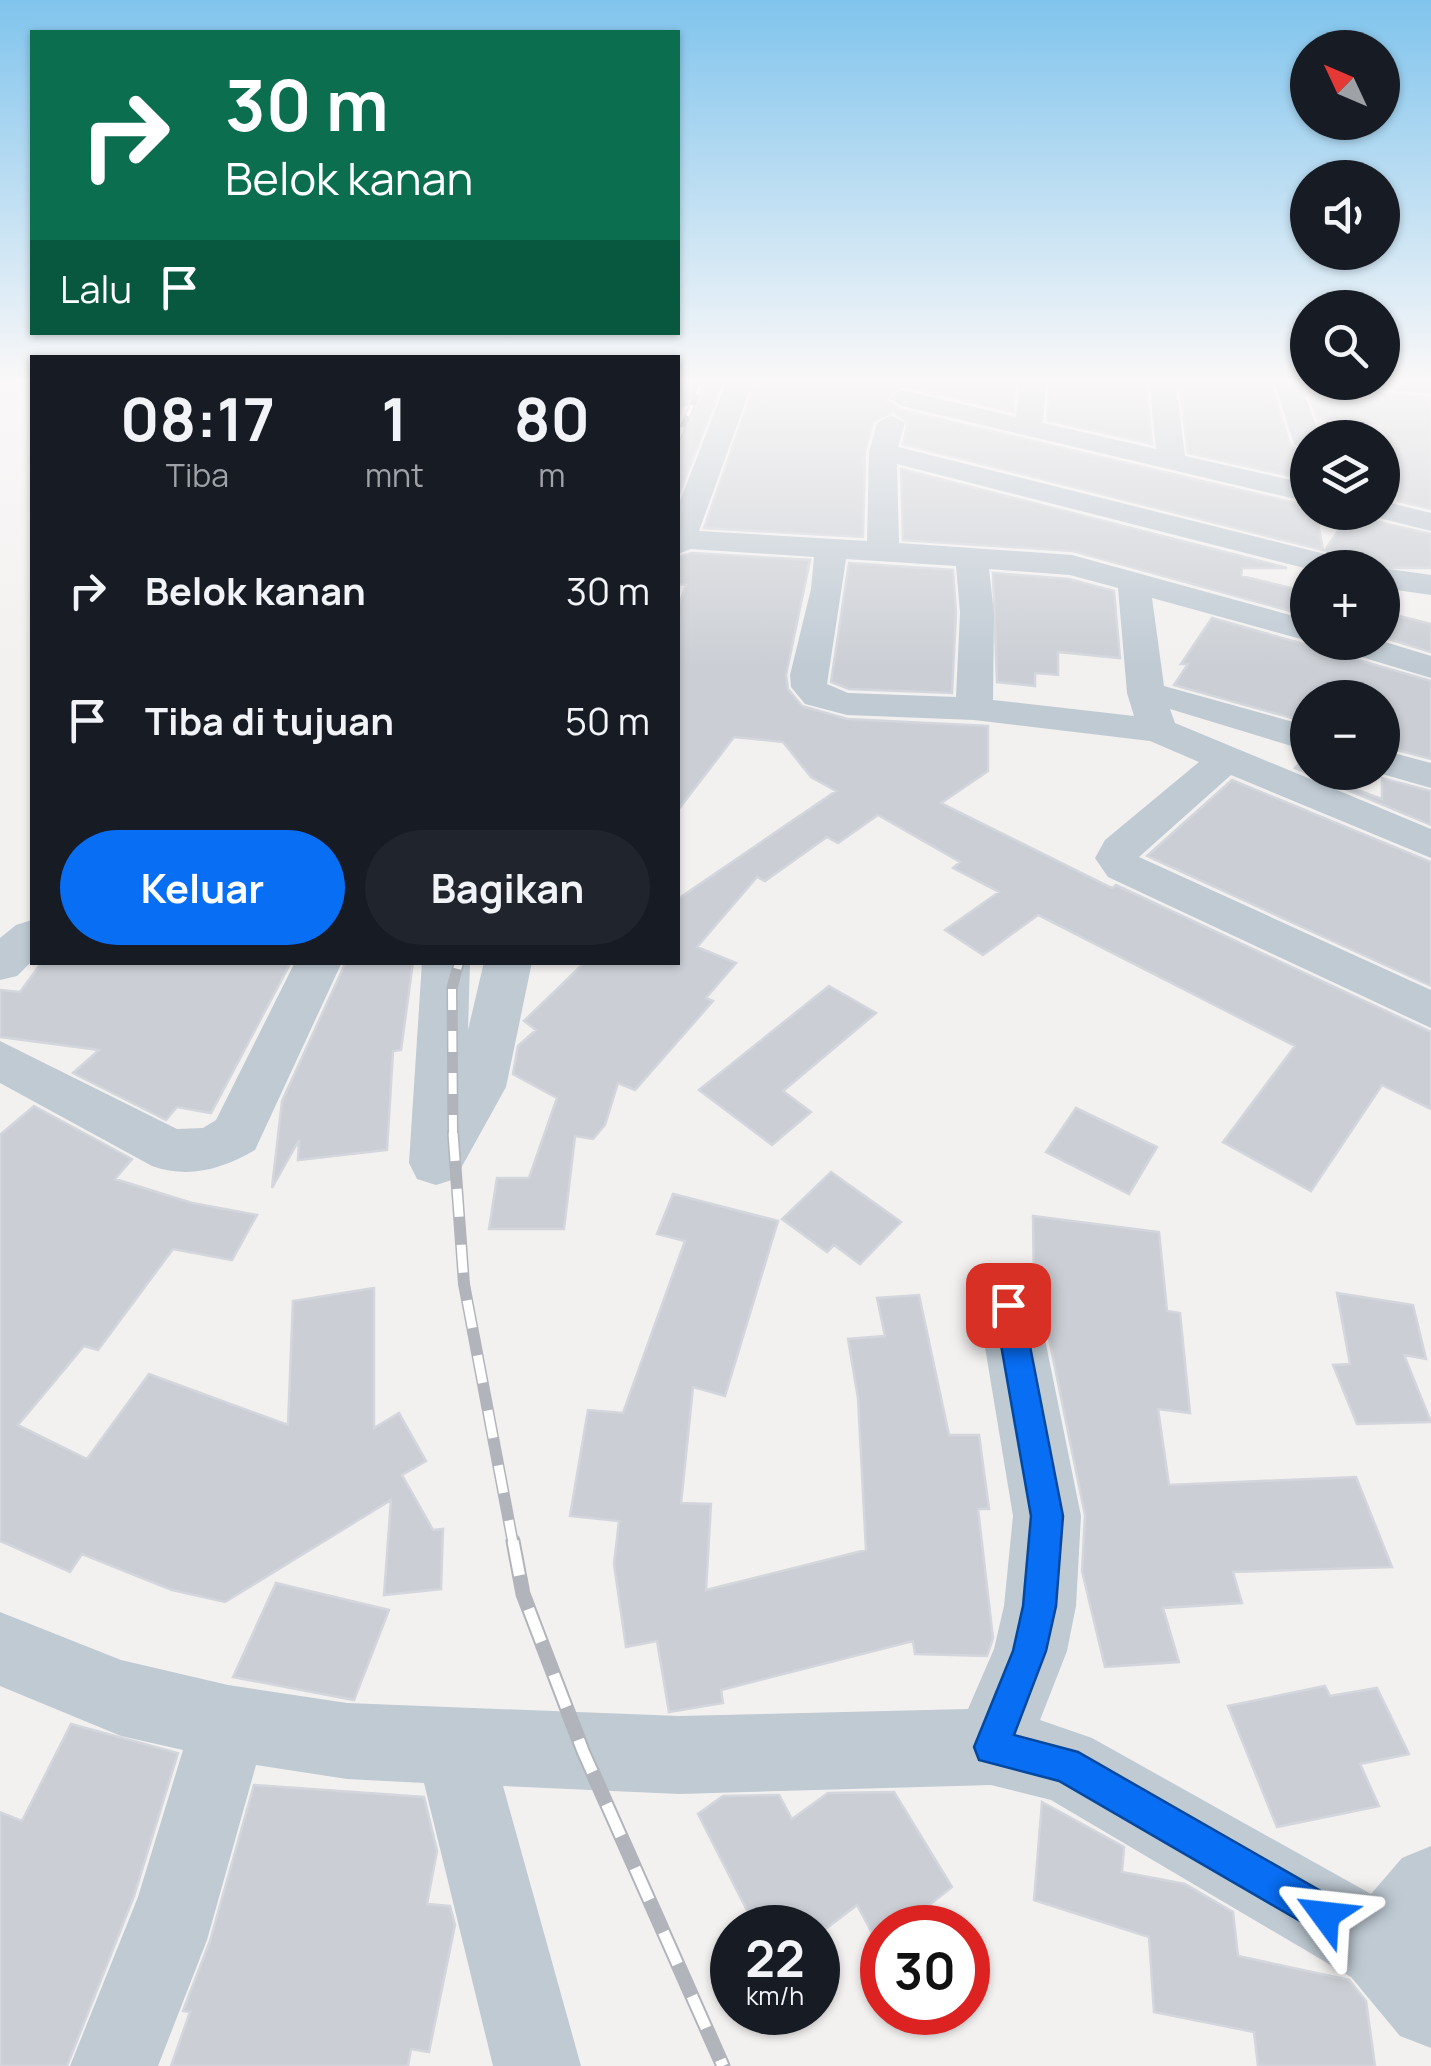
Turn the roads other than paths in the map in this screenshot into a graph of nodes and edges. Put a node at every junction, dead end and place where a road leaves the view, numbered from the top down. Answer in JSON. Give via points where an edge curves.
{"nodes":[{"id":1,"x":705,"y":474,"type":"edge"},
{"id":2,"x":883,"y":474,"type":"edge"},
{"id":3,"x":972,"y":474,"type":"edge"},
{"id":4,"x":1230,"y":474,"type":"edge"},
{"id":5,"x":1290,"y":488,"type":"edge"},
{"id":6,"x":1400,"y":514,"type":"edge"},
{"id":7,"x":1431,"y":522,"type":"edge"},
{"id":8,"x":680,"y":539,"type":"edge"},
{"id":9,"x":680,"y":542,"type":"edge"},
{"id":10,"x":831,"y":548,"type":"junction"},
{"id":11,"x":883,"y":552,"type":"junction"},
{"id":12,"x":1290,"y":555,"type":"edge"},
{"id":13,"x":970,"y":557,"type":"junction"},
{"id":14,"x":1400,"y":581,"type":"edge"},
{"id":15,"x":1134,"y":582,"type":"junction"},
{"id":16,"x":1431,"y":585,"type":"edge"},
{"id":17,"x":1290,"y":626,"type":"edge"},
{"id":18,"x":1400,"y":657,"type":"edge"},
{"id":19,"x":1431,"y":666,"type":"edge"},
{"id":20,"x":1146,"y":693,"type":"junction"},
{"id":21,"x":974,"y":709,"type":"junction"},
{"id":22,"x":1158,"y":730,"type":"junction"},
{"id":23,"x":1290,"y":733,"type":"edge"},
{"id":24,"x":1226,"y":760,"type":"junction"},
{"id":25,"x":1400,"y":767,"type":"edge"},
{"id":26,"x":1431,"y":776,"type":"edge"},
{"id":27,"x":1352,"y":790,"type":"edge"},
{"id":28,"x":1339,"y":808,"type":"junction"},
{"id":29,"x":1431,"y":845,"type":"edge"},
{"id":30,"x":30,"y":938,"type":"edge"},
{"id":31,"x":0,"y":964,"type":"edge"},
{"id":32,"x":318,"y":965,"type":"edge"},
{"id":33,"x":446,"y":965,"type":"edge"},
{"id":34,"x":507,"y":965,"type":"edge"},
{"id":35,"x":1431,"y":1010,"type":"edge"},
{"id":36,"x":0,"y":1060,"type":"edge"},
{"id":37,"x":1008,"y":1305,"type":"dead end"},
{"id":38,"x":0,"y":1650,"type":"edge"},
{"id":39,"x":228,"y":1723,"type":"junction"},
{"id":40,"x":452,"y":1742,"type":"junction"},
{"id":41,"x":992,"y":1747,"type":"junction"},
{"id":42,"x":1414,"y":1946,"type":"edge"},
{"id":43,"x":114,"y":2066,"type":"edge"},
{"id":44,"x":537,"y":2066,"type":"edge"}],
"edges":[{"from":1,"to":8,"type":"street"},
{"from":2,"to":11,"type":"street"},
{"from":3,"to":12,"type":"street"},
{"from":4,"to":5,"type":"street"},
{"from":6,"to":7,"type":"street"},
{"from":9,"to":10,"type":"street"},
{"from":10,"to":11,"type":"street"},
{"from":10,"to":21,"type":"street","via":[[809,687],[847,704]]},
{"from":11,"to":13,"type":"street"},
{"from":13,"to":15,"type":"street","via":[[1072,565]]},
{"from":13,"to":21,"type":"street"},
{"from":14,"to":16,"type":"street"},
{"from":15,"to":17,"type":"street"},
{"from":15,"to":20,"type":"street"},
{"from":18,"to":19,"type":"street"},
{"from":20,"to":22,"type":"street"},
{"from":20,"to":23,"type":"street"},
{"from":21,"to":22,"type":"street"},
{"from":22,"to":24,"type":"street"},
{"from":24,"to":28,"type":"street"},
{"from":24,"to":35,"type":"street","via":[[1120,850],[1123,868]]},
{"from":25,"to":26,"type":"street"},
{"from":27,"to":28,"type":"street"},
{"from":28,"to":29,"type":"street"},
{"from":30,"to":31,"type":"street"},
{"from":32,"to":36,"type":"street","via":[[236,1135],[211,1149],[172,1151]]},
{"from":33,"to":34,"type":"street","via":[[436,1164],[480,1087]]},
{"from":37,"to":41,"type":"street","via":[[1047,1516],[1030,1651]]},
{"from":38,"to":39,"type":"street","via":[[120,1698]]},
{"from":39,"to":40,"type":"street","via":[[347,1741]]},
{"from":39,"to":43,"type":"street","via":[[201,1836],[148,1991]]},
{"from":40,"to":41,"type":"street","via":[[679,1754]]},
{"from":40,"to":44,"type":"street"},
{"from":41,"to":42,"type":"street","via":[[1066,1764]]}]}
